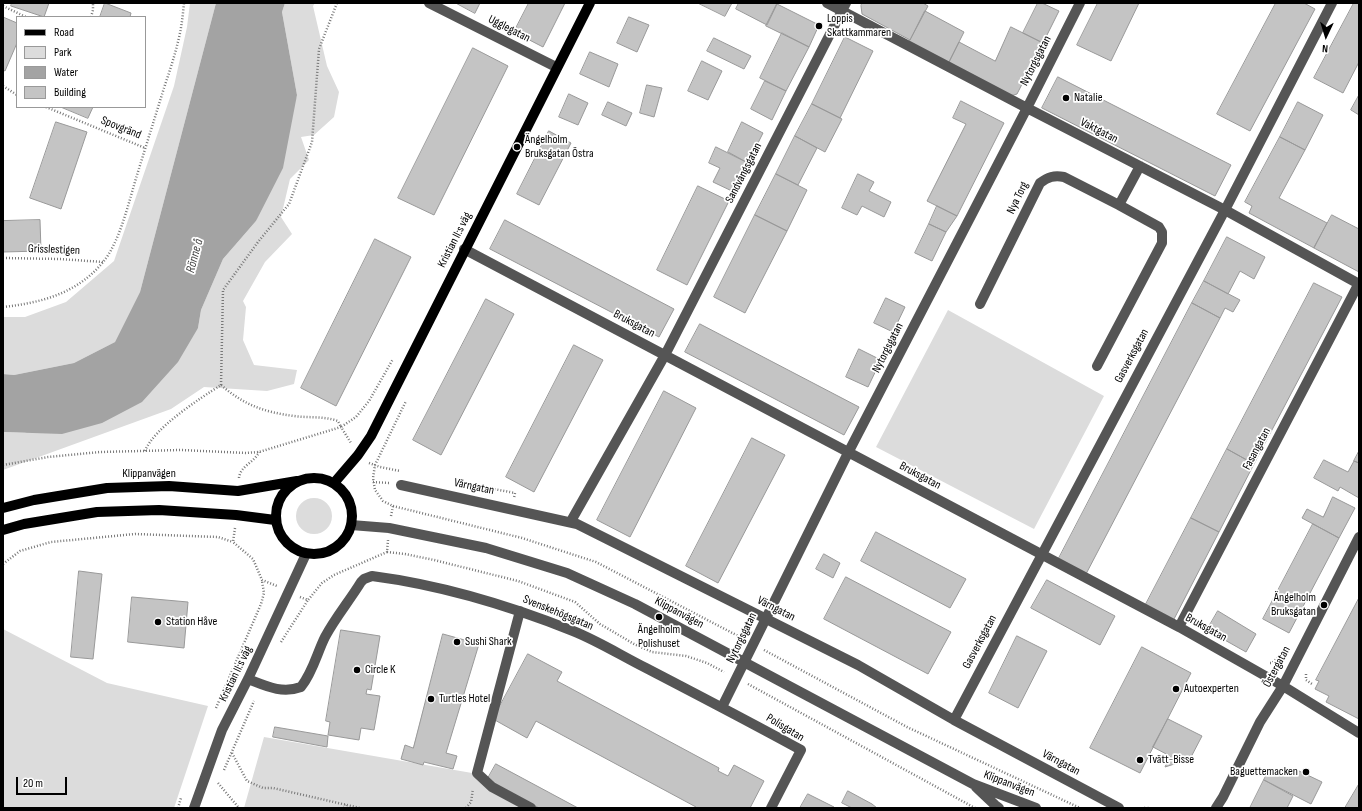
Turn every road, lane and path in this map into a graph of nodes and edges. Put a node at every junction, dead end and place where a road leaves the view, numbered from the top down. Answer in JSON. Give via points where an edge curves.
{"nodes":[{"id":1,"x":93,"y":3,"type":"edge"},
{"id":2,"x":184,"y":3,"type":"edge"},
{"id":3,"x":337,"y":3,"type":"edge"},
{"id":4,"x":429,"y":3,"type":"edge"},
{"id":5,"x":590,"y":3,"type":"edge"},
{"id":6,"x":827,"y":3,"type":"edge"},
{"id":7,"x":1080,"y":3,"type":"edge"},
{"id":8,"x":1332,"y":3,"type":"edge"},
{"id":9,"x":3,"y":6,"type":"edge"},
{"id":10,"x":844,"y":7,"type":"edge"},
{"id":11,"x":24,"y":16,"type":"edge"},
{"id":12,"x":91,"y":16,"type":"edge"},
{"id":13,"x":556,"y":67,"type":"junction"},
{"id":14,"x":3,"y":86,"type":"edge"},
{"id":15,"x":16,"y":94,"type":"edge"},
{"id":16,"x":48,"y":108,"type":"edge"},
{"id":17,"x":1027,"y":108,"type":"junction"},
{"id":18,"x":145,"y":148,"type":"junction"},
{"id":19,"x":1140,"y":166,"type":"junction"},
{"id":20,"x":1119,"y":205,"type":"junction"},
{"id":21,"x":1225,"y":210,"type":"junction"},
{"id":22,"x":464,"y":249,"type":"junction"},
{"id":23,"x":3,"y":258,"type":"edge"},
{"id":24,"x":103,"y":262,"type":"junction"},
{"id":25,"x":1359,"y":284,"type":"edge"},
{"id":26,"x":980,"y":304,"type":"dead end"},
{"id":27,"x":3,"y":307,"type":"edge"},
{"id":28,"x":665,"y":355,"type":"junction"},
{"id":29,"x":1097,"y":366,"type":"dead end"},
{"id":30,"x":220,"y":385,"type":"junction"},
{"id":31,"x":341,"y":427,"type":"junction"},
{"id":32,"x":145,"y":451,"type":"junction"},
{"id":33,"x":259,"y":452,"type":"junction"},
{"id":34,"x":848,"y":452,"type":"junction"},
{"id":35,"x":358,"y":455,"type":"junction"},
{"id":36,"x":3,"y":466,"type":"edge"},
{"id":37,"x":297,"y":481,"type":"junction"},
{"id":38,"x":334,"y":483,"type":"junction"},
{"id":39,"x":401,"y":485,"type":"dead end"},
{"id":40,"x":238,"y":491,"type":"junction"},
{"id":41,"x":3,"y":508,"type":"edge"},
{"id":42,"x":236,"y":515,"type":"junction"},
{"id":43,"x":275,"y":520,"type":"junction"},
{"id":44,"x":571,"y":522,"type":"junction"},
{"id":45,"x":351,"y":525,"type":"junction"},
{"id":46,"x":389,"y":528,"type":"junction"},
{"id":47,"x":3,"y":530,"type":"edge"},
{"id":48,"x":1359,"y":537,"type":"edge"},
{"id":49,"x":234,"y":542,"type":"junction"},
{"id":50,"x":387,"y":552,"type":"junction"},
{"id":51,"x":306,"y":554,"type":"junction"},
{"id":52,"x":1041,"y":555,"type":"junction"},
{"id":53,"x":3,"y":564,"type":"edge"},
{"id":54,"x":262,"y":580,"type":"junction"},
{"id":55,"x":289,"y":591,"type":"junction"},
{"id":56,"x":308,"y":600,"type":"junction"},
{"id":57,"x":520,"y":611,"type":"junction"},
{"id":58,"x":765,"y":619,"type":"junction"},
{"id":59,"x":1178,"y":627,"type":"junction"},
{"id":60,"x":753,"y":644,"type":"junction"},
{"id":61,"x":279,"y":647,"type":"dead end"},
{"id":62,"x":1285,"y":648,"type":"dead end"},
{"id":63,"x":744,"y":662,"type":"junction"},
{"id":64,"x":1266,"y":663,"type":"dead end"},
{"id":65,"x":737,"y":678,"type":"junction"},
{"id":66,"x":248,"y":679,"type":"junction"},
{"id":67,"x":261,"y":684,"type":"junction"},
{"id":68,"x":1283,"y":686,"type":"junction"},
{"id":69,"x":722,"y":707,"type":"junction"},
{"id":70,"x":216,"y":709,"type":"dead end"},
{"id":71,"x":954,"y":720,"type":"junction"},
{"id":72,"x":1359,"y":733,"type":"edge"},
{"id":73,"x":231,"y":752,"type":"junction"},
{"id":74,"x":223,"y":771,"type":"dead end"},
{"id":75,"x":477,"y":772,"type":"junction"},
{"id":76,"x":221,"y":777,"type":"dead end"},
{"id":77,"x":218,"y":783,"type":"junction"},
{"id":78,"x":973,"y":784,"type":"junction"},
{"id":79,"x":216,"y":789,"type":"dead end"},
{"id":80,"x":183,"y":794,"type":"dead end"},
{"id":81,"x":346,"y":805,"type":"junction"},
{"id":82,"x":178,"y":808,"type":"edge"},
{"id":83,"x":194,"y":808,"type":"edge"},
{"id":84,"x":239,"y":808,"type":"edge"},
{"id":85,"x":344,"y":808,"type":"edge"},
{"id":86,"x":360,"y":808,"type":"edge"},
{"id":87,"x":466,"y":808,"type":"edge"},
{"id":88,"x":531,"y":808,"type":"edge"},
{"id":89,"x":771,"y":808,"type":"edge"},
{"id":90,"x":975,"y":808,"type":"edge"},
{"id":91,"x":999,"y":808,"type":"edge"},
{"id":92,"x":1036,"y":808,"type":"edge"},
{"id":93,"x":1080,"y":808,"type":"edge"},
{"id":94,"x":1119,"y":808,"type":"edge"},
{"id":95,"x":1145,"y":808,"type":"edge"},
{"id":96,"x":1148,"y":808,"type":"edge"},
{"id":97,"x":1216,"y":808,"type":"edge"}],
"edges":[{"from":1,"to":12,"type":"path"},
{"from":2,"to":18,"type":"path","via":[[176,51]]},
{"from":3,"to":30,"type":"path","via":[[319,49],[312,142],[289,204],[223,290]]},
{"from":4,"to":13,"type":"street","name":"Ugglegatan"},
{"from":5,"to":13,"type":"main road","name":"Kristian II:s väg"},
{"from":6,"to":10,"type":"street","name":"Vaktgatan"},
{"from":7,"to":17,"type":"street","name":"Nytorgsgatan"},
{"from":8,"to":21,"type":"street","name":"Gasverksgatan"},
{"from":9,"to":11,"type":"path"},
{"from":10,"to":17,"type":"street","name":"Vaktgatan"},
{"from":10,"to":28,"type":"street","name":"Sandvångsgatan"},
{"from":13,"to":22,"type":"main road","name":"Kristian II:s väg"},
{"from":14,"to":15,"type":"path"},
{"from":16,"to":18,"type":"path","name":"Spovgränd"},
{"from":17,"to":19,"type":"street","name":"Vaktgatan"},
{"from":17,"to":34,"type":"street","name":"Nytorgsgatan"},
{"from":18,"to":24,"type":"path","via":[[121,227]]},
{"from":19,"to":20,"type":"street"},
{"from":19,"to":21,"type":"street","name":"Vaktgatan"},
{"from":20,"to":26,"type":"street","name":"Nya Torg","via":[[1064,177],[1047,178],[1040,183]]},
{"from":20,"to":29,"type":"street","name":"Nya Torg","via":[[1154,223],[1159,227],[1163,237]]},
{"from":21,"to":25,"type":"street","name":"Vaktgatan"},
{"from":21,"to":52,"type":"street","name":"Gasverksgatan"},
{"from":22,"to":28,"type":"street","name":"Bruksgatan"},
{"from":22,"to":35,"type":"main road","name":"Kristian II:s väg"},
{"from":23,"to":24,"type":"path","name":"Grisslestigen","via":[[60,258]]},
{"from":24,"to":27,"type":"path","via":[[64,293],[22,305]]},
{"from":25,"to":59,"type":"street","name":"Fasangatan"},
{"from":28,"to":34,"type":"street","name":"Bruksgatan"},
{"from":28,"to":44,"type":"street","name":"Sandvångsgatan"},
{"from":30,"to":31,"type":"path","via":[[254,407],[295,416],[338,420]]},
{"from":30,"to":32,"type":"path","via":[[170,421],[148,444]]},
{"from":31,"to":33,"type":"path"},
{"from":31,"to":35,"type":"path"},
{"from":32,"to":33,"type":"path"},
{"from":32,"to":36,"type":"path","via":[[100,452]]},
{"from":33,"to":40,"type":"path","via":[[239,474]]},
{"from":34,"to":52,"type":"street","name":"Bruksgatan"},
{"from":34,"to":58,"type":"street","name":"Nytorgsgatan"},
{"from":35,"to":38,"type":"main road","name":"Kristian II:s väg"},
{"from":35,"to":46,"type":"path","via":[[375,465],[375,490],[383,501],[393,506]]},
{"from":37,"to":38,"type":"main road","name":"Klippanvägen","via":[[316,477]]},
{"from":37,"to":40,"type":"main road","name":"Klippanvägen"},
{"from":37,"to":43,"type":"main road","name":"Klippanvägen","via":[[282,493],[275,511]]},
{"from":38,"to":45,"type":"main road","name":"Klippanvägen","via":[[348,497],[351,506]]},
{"from":39,"to":44,"type":"street","name":"Värngatan"},
{"from":40,"to":41,"type":"main road","name":"Klippanvägen","via":[[169,486],[107,488],[34,500]]},
{"from":42,"to":43,"type":"main road"},
{"from":42,"to":47,"type":"main road","via":[[159,510],[97,512]]},
{"from":42,"to":49,"type":"path"},
{"from":43,"to":51,"type":"main road","via":[[282,538],[293,548]]},
{"from":44,"to":58,"type":"street","name":"Värngatan"},
{"from":45,"to":46,"type":"street","name":"Klippanvägen"},
{"from":45,"to":51,"type":"main road","name":"Klippanvägen","via":[[348,534],[334,548],[321,553]]},
{"from":46,"to":50,"type":"path"},
{"from":46,"to":63,"type":"street","name":"Klippanvägen","via":[[486,548],[566,573],[635,604]]},
{"from":48,"to":68,"type":"street","name":"Östergatan"},
{"from":49,"to":53,"type":"path","via":[[218,537],[136,534],[51,542],[20,551]]},
{"from":49,"to":54,"type":"path","via":[[253,560]]},
{"from":50,"to":56,"type":"path","via":[[334,575],[322,583]]},
{"from":50,"to":65,"type":"path","via":[[434,560],[518,581],[575,602],[600,624],[652,652],[686,656]]},
{"from":51,"to":55,"type":"street","name":"Kristian II:s väg"},
{"from":52,"to":59,"type":"street","name":"Bruksgatan"},
{"from":52,"to":71,"type":"street","name":"Gasverksgatan"},
{"from":54,"to":55,"type":"path"},
{"from":54,"to":70,"type":"path","via":[[264,593],[261,604]]},
{"from":55,"to":56,"type":"path"},
{"from":55,"to":66,"type":"street","name":"Kristian II:s väg"},
{"from":56,"to":61,"type":"path"},
{"from":57,"to":67,"type":"street","name":"Svenskehögsgatan","via":[[445,590],[372,576],[361,582],[327,634],[318,650],[312,670],[301,687],[280,690]]},
{"from":57,"to":69,"type":"street","name":"Svenskehögsgatan","via":[[575,632]]},
{"from":57,"to":75,"type":"street"},
{"from":58,"to":60,"type":"street","name":"Nytorgsgatan"},
{"from":58,"to":71,"type":"street","name":"Värngatan","via":[[858,665]]},
{"from":59,"to":68,"type":"street","name":"Bruksgatan"},
{"from":60,"to":63,"type":"street","name":"Nytorgsgatan"},
{"from":60,"to":93,"type":"path","via":[[907,727]]},
{"from":62,"to":64,"type":"path","via":[[1282,655],[1272,663]]},
{"from":63,"to":65,"type":"street","name":"Nytorgsgatan"},
{"from":63,"to":78,"type":"street","name":"Klippanvägen"},
{"from":65,"to":69,"type":"street","name":"Nytorgsgatan"},
{"from":65,"to":90,"type":"path"},
{"from":66,"to":67,"type":"street"},
{"from":66,"to":83,"type":"street","name":"Kristian II:s väg","via":[[222,730]]},
{"from":67,"to":73,"type":"path"},
{"from":68,"to":72,"type":"street","name":"Bruksgatan"},
{"from":68,"to":97,"type":"street","name":"Östergatan","via":[[1260,722]]},
{"from":69,"to":89,"type":"street","name":"Polisgatan","via":[[802,750]]},
{"from":71,"to":94,"type":"street","name":"Värngatan"},
{"from":73,"to":74,"type":"path"},
{"from":73,"to":81,"type":"path","via":[[247,781],[263,788],[273,788]]},
{"from":75,"to":87,"type":"path","via":[[471,802]]},
{"from":75,"to":88,"type":"street","via":[[492,787]]},
{"from":76,"to":77,"type":"path"},
{"from":77,"to":79,"type":"path"},
{"from":77,"to":84,"type":"path"},
{"from":78,"to":91,"type":"street","name":"Klippanvägen"},
{"from":78,"to":92,"type":"street","name":"Klippanvägen"},
{"from":80,"to":82,"type":"path"},
{"from":81,"to":85,"type":"path"},
{"from":81,"to":86,"type":"path"},
{"from":95,"to":96,"type":"path"}]}
